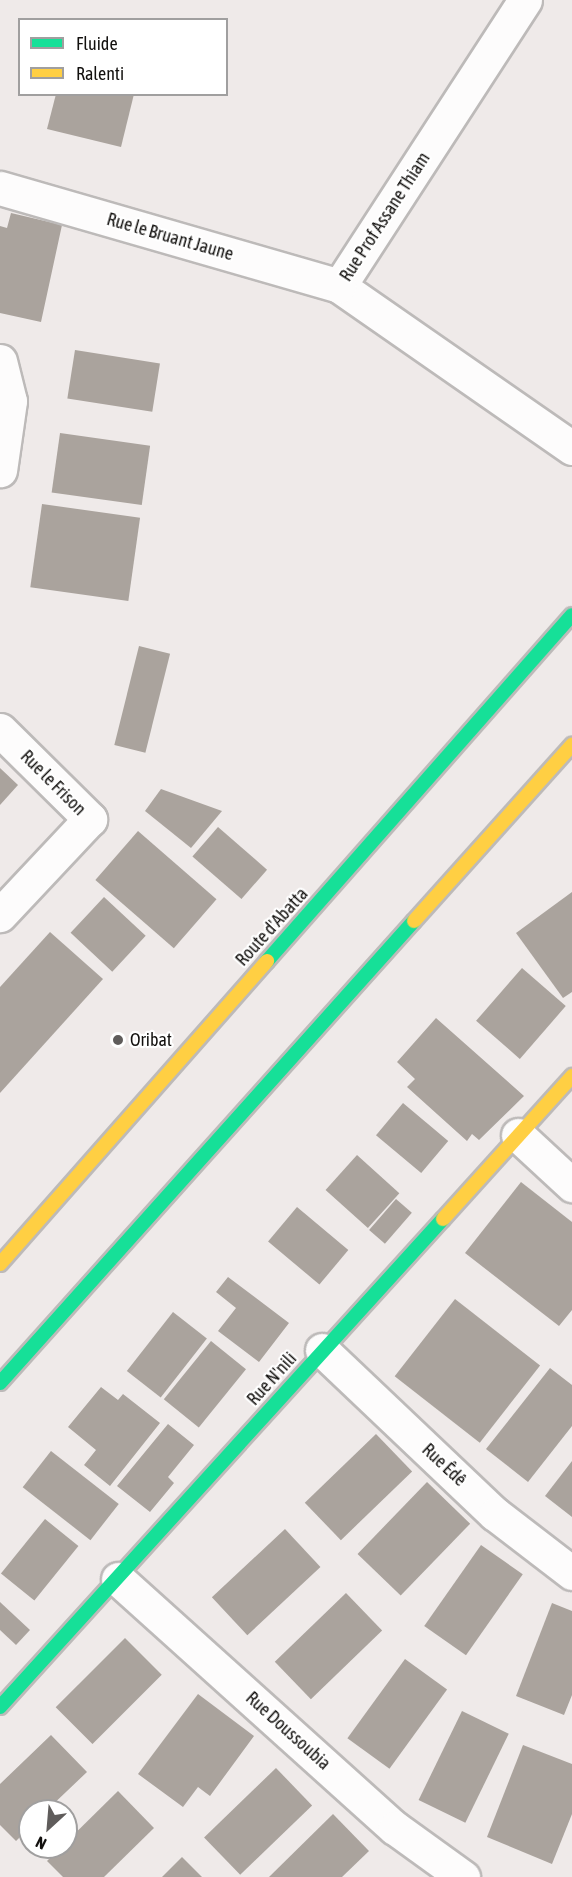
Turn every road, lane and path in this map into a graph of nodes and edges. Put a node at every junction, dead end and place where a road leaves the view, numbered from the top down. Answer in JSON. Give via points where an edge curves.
{"nodes":[{"id":1,"x":525,"y":0,"type":"edge"},
{"id":2,"x":0,"y":188,"type":"edge"},
{"id":3,"x":339,"y":286,"type":"junction"},
{"id":4,"x":0,"y":361,"type":"edge"},
{"id":5,"x":572,"y":448,"type":"edge"},
{"id":6,"x":0,"y":470,"type":"edge"},
{"id":7,"x":572,"y":615,"type":"edge"},
{"id":8,"x":0,"y":730,"type":"edge"},
{"id":9,"x":572,"y":745,"type":"edge"},
{"id":10,"x":560,"y":775,"type":"edge"},
{"id":11,"x":0,"y":915,"type":"edge"},
{"id":12,"x":572,"y":1076,"type":"edge"},
{"id":13,"x":518,"y":1136,"type":"junction"},
{"id":14,"x":572,"y":1185,"type":"edge"},
{"id":15,"x":0,"y":1264,"type":"edge"},
{"id":16,"x":322,"y":1350,"type":"junction"},
{"id":17,"x":0,"y":1383,"type":"edge"},
{"id":18,"x":572,"y":1573,"type":"edge"},
{"id":19,"x":118,"y":1579,"type":"junction"},
{"id":20,"x":0,"y":1707,"type":"edge"},
{"id":21,"x":463,"y":1877,"type":"edge"}],
"edges":[{"from":1,"to":3,"type":"street","name":"Rue Prof Assane Thiam"},
{"from":2,"to":3,"type":"street","name":"Rue le Bruant Jaune"},
{"from":3,"to":5,"type":"street","name":"Rue Prof Assane Thiam"},
{"from":4,"to":6,"type":"street","via":[[10,401]]},
{"from":7,"to":15,"type":"street","name":"Route d'Abatta"},
{"from":8,"to":11,"type":"street","name":"Rue le Frison","via":[[90,819]]},
{"from":9,"to":10,"type":"street"},
{"from":10,"to":17,"type":"street"},
{"from":12,"to":13,"type":"street","name":"Rue N'nili"},
{"from":13,"to":14,"type":"street"},
{"from":13,"to":16,"type":"street","name":"Rue N'nili"},
{"from":16,"to":18,"type":"street","name":"Rue Êdê","via":[[495,1514]]},
{"from":16,"to":19,"type":"street","name":"Rue N'nili"},
{"from":19,"to":20,"type":"street","name":"Rue N'nili"},
{"from":19,"to":21,"type":"street","name":"Rue Doussoubia","via":[[395,1828]]}]}
